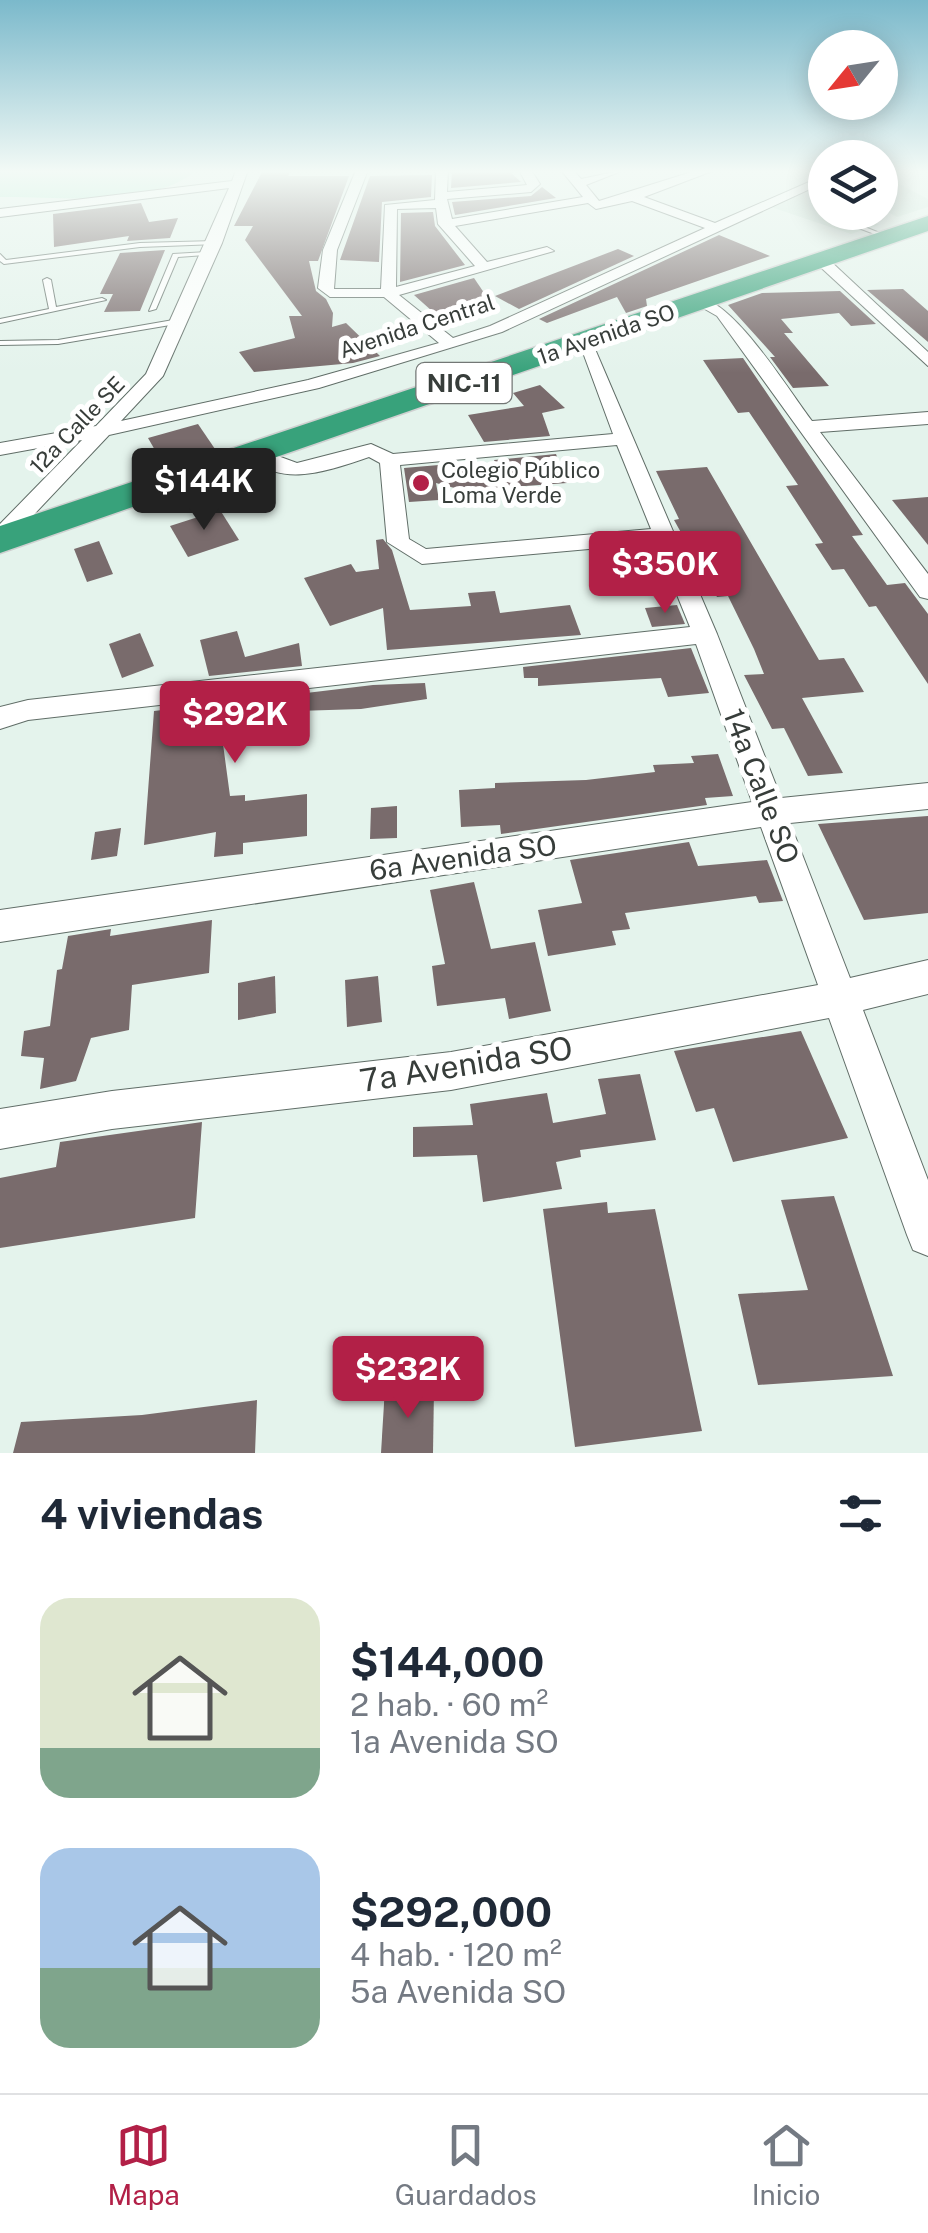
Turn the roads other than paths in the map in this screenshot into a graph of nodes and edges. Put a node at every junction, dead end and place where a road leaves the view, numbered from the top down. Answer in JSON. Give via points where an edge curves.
{"nodes":[{"id":1,"x":217,"y":238,"type":"edge"},
{"id":2,"x":334,"y":238,"type":"edge"},
{"id":3,"x":385,"y":238,"type":"edge"},
{"id":4,"x":457,"y":238,"type":"edge"},
{"id":5,"x":688,"y":238,"type":"edge"},
{"id":6,"x":891,"y":238,"type":"edge"},
{"id":7,"x":213,"y":248,"type":"junction"},
{"id":8,"x":547,"y":251,"type":"dead end"},
{"id":9,"x":1,"y":260,"type":"edge"},
{"id":10,"x":821,"y":260,"type":"junction"},
{"id":11,"x":485,"y":268,"type":"junction"},
{"id":12,"x":47,"y":280,"type":"dead end"},
{"id":13,"x":388,"y":293,"type":"junction"},
{"id":14,"x":102,"y":300,"type":"dead end"},
{"id":15,"x":701,"y":301,"type":"junction"},
{"id":16,"x":152,"y":309,"type":"dead end"},
{"id":17,"x":53,"y":310,"type":"junction"},
{"id":18,"x":0,"y":321,"type":"edge"},
{"id":19,"x":179,"y":321,"type":"junction"},
{"id":20,"x":0,"y":342,"type":"edge"},
{"id":21,"x":584,"y":342,"type":"junction"},
{"id":22,"x":451,"y":345,"type":"junction"},
{"id":23,"x":928,"y":361,"type":"edge"},
{"id":24,"x":928,"y":418,"type":"edge"},
{"id":25,"x":806,"y":427,"type":"junction"},
{"id":26,"x":102,"y":430,"type":"junction"},
{"id":27,"x":624,"y":438,"type":"junction"},
{"id":28,"x":0,"y":448,"type":"edge"},
{"id":29,"x":256,"y":454,"type":"junction"},
{"id":30,"x":390,"y":460,"type":"junction"},
{"id":31,"x":664,"y":536,"type":"junction"},
{"id":32,"x":0,"y":538,"type":"edge"},
{"id":33,"x":928,"y":591,"type":"edge"},
{"id":34,"x":705,"y":634,"type":"junction"},
{"id":35,"x":0,"y":718,"type":"edge"},
{"id":36,"x":928,"y":796,"type":"edge"},
{"id":37,"x":772,"y":812,"type":"junction"},
{"id":38,"x":0,"y":926,"type":"edge"},
{"id":39,"x":928,"y":977,"type":"edge"},
{"id":40,"x":842,"y":998,"type":"junction"},
{"id":41,"x":0,"y":1129,"type":"edge"},
{"id":42,"x":928,"y":1235,"type":"edge"}],
"edges":[{"from":1,"to":7,"type":"street","name":"12a Calle SE"},
{"from":2,"to":13,"type":"street","via":[[325,288]]},
{"from":3,"to":13,"type":"street"},
{"from":4,"to":11,"type":"street"},
{"from":5,"to":22,"type":"street","name":"Avenida Central"},
{"from":6,"to":10,"type":"highway","name":"1a Avenida SO","number":"NIC-11"},
{"from":7,"to":9,"type":"lane","via":[[140,245]]},
{"from":7,"to":16,"type":"lane","via":[[175,254]]},
{"from":7,"to":19,"type":"street","name":"12a Calle SE"},
{"from":8,"to":11,"type":"street"},
{"from":10,"to":15,"type":"highway","name":"1a Avenida SO","number":"NIC-11"},
{"from":10,"to":23,"type":"street"},
{"from":11,"to":13,"type":"street"},
{"from":12,"to":17,"type":"lane"},
{"from":13,"to":22,"type":"street"},
{"from":14,"to":17,"type":"lane"},
{"from":15,"to":21,"type":"highway","name":"1a Avenida SO","number":"NIC-11"},
{"from":15,"to":25,"type":"street","via":[[722,313]]},
{"from":17,"to":18,"type":"lane"},
{"from":19,"to":20,"type":"lane","via":[[58,342]]},
{"from":19,"to":26,"type":"street","name":"12a Calle SE","via":[[154,376]]},
{"from":21,"to":27,"type":"street","name":"14a Calle SO"},
{"from":21,"to":29,"type":"highway","name":"1a Avenida SO","number":"NIC-11"},
{"from":22,"to":26,"type":"street","name":"Avenida Central","via":[[331,380]]},
{"from":24,"to":25,"type":"street"},
{"from":25,"to":33,"type":"street"},
{"from":26,"to":28,"type":"street","name":"Avenida Central"},
{"from":26,"to":32,"type":"street","name":"12a Calle SE"},
{"from":27,"to":30,"type":"street"},
{"from":27,"to":31,"type":"street","name":"14a Calle SO"},
{"from":29,"to":30,"type":"street","via":[[287,472],[372,450]]},
{"from":29,"to":32,"type":"highway","name":"1a Avenida SO","number":"NIC-11"},
{"from":30,"to":31,"type":"street","via":[[398,542],[422,557]]},
{"from":31,"to":34,"type":"street","name":"14a Calle SO"},
{"from":34,"to":35,"type":"street"},
{"from":34,"to":37,"type":"street","name":"14a Calle SO"},
{"from":36,"to":37,"type":"street","name":"6a Avenida SO"},
{"from":37,"to":38,"type":"street","name":"6a Avenida SO"},
{"from":37,"to":40,"type":"street","name":"14a Calle SO"},
{"from":39,"to":40,"type":"street","name":"7a Avenida SO"},
{"from":40,"to":41,"type":"street","name":"7a Avenida SO","via":[[449,1071],[97,1108]]},
{"from":40,"to":42,"type":"street","name":"14a Calle SO"}]}
